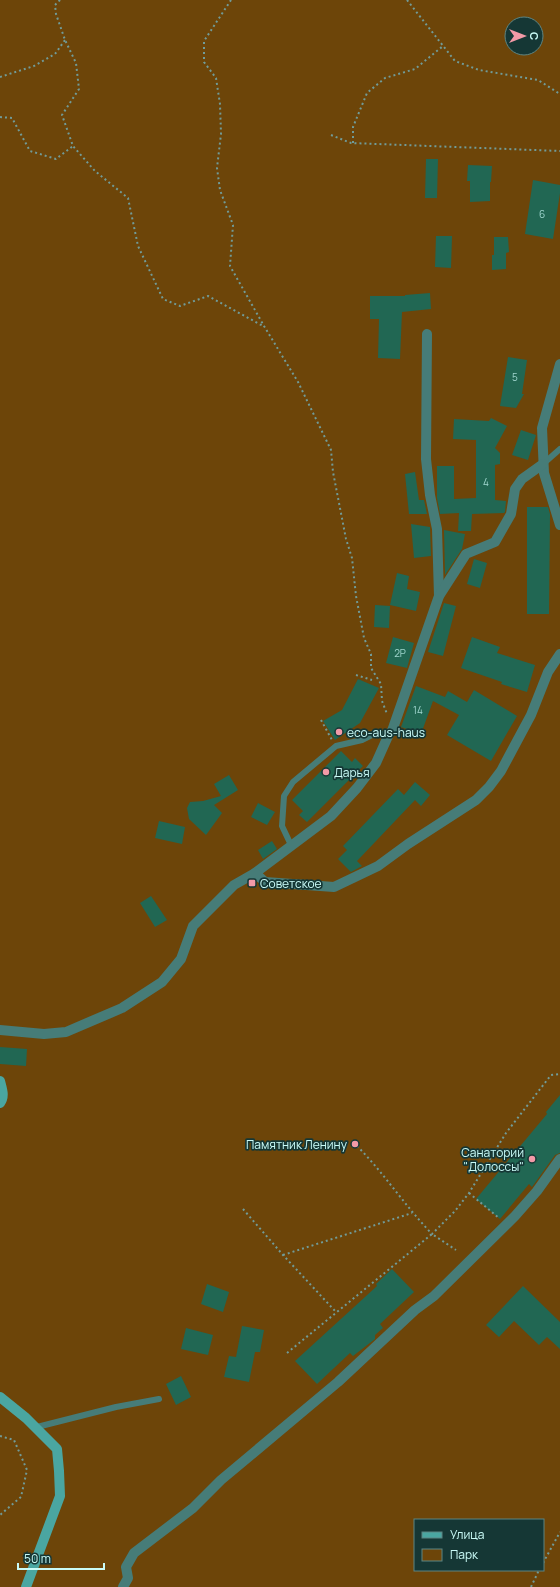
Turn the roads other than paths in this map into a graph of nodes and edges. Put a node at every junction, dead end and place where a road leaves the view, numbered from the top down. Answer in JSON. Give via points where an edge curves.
{"nodes":[{"id":1,"x":427,"y":334,"type":"dead end"},
{"id":2,"x":560,"y":364,"type":"edge"},
{"id":3,"x":560,"y":449,"type":"edge"},
{"id":4,"x":543,"y":464,"type":"junction"},
{"id":5,"x":560,"y":525,"type":"edge"},
{"id":6,"x":439,"y":596,"type":"junction"},
{"id":7,"x":560,"y":654,"type":"edge"},
{"id":8,"x":391,"y":732,"type":"junction"},
{"id":9,"x":291,"y":845,"type":"junction"},
{"id":10,"x":255,"y":873,"type":"junction"},
{"id":11,"x":0,"y":1030,"type":"edge"},
{"id":12,"x":0,"y":1081,"type":"edge"},
{"id":13,"x":0,"y":1103,"type":"edge"},
{"id":14,"x":560,"y":1159,"type":"edge"},
{"id":15,"x":0,"y":1397,"type":"edge"},
{"id":16,"x":159,"y":1399,"type":"dead end"},
{"id":17,"x":37,"y":1427,"type":"junction"},
{"id":18,"x":26,"y":1587,"type":"edge"},
{"id":19,"x":123,"y":1587,"type":"edge"}],
"edges":[{"from":1,"to":6,"type":"street","via":[[426,459],[437,529]]},
{"from":2,"to":4,"type":"street","via":[[542,428]]},
{"from":3,"to":4,"type":"lane"},
{"from":4,"to":5,"type":"street"},
{"from":4,"to":6,"type":"street","via":[[527,475],[515,488],[511,514],[495,542],[466,554]]},
{"from":6,"to":8,"type":"street"},
{"from":7,"to":10,"type":"street","via":[[548,672],[531,715],[502,771],[476,800],[378,866],[334,886],[265,882]]},
{"from":8,"to":9,"type":"street","via":[[376,763],[357,788],[331,816]]},
{"from":8,"to":9,"type":"lane","via":[[374,734],[362,740],[336,746],[294,782],[284,796],[282,826]]},
{"from":9,"to":10,"type":"street"},
{"from":10,"to":11,"type":"street","via":[[234,885],[193,926],[181,959],[162,982],[122,1008],[66,1032],[44,1034]]},
{"from":12,"to":13,"type":"street","via":[[3,1094]]},
{"from":14,"to":19,"type":"street","via":[[537,1191],[506,1225],[434,1296],[415,1310],[338,1382],[221,1480],[193,1508],[134,1553],[126,1567],[128,1578]]},
{"from":15,"to":17,"type":"street"},
{"from":16,"to":17,"type":"lane"},
{"from":17,"to":18,"type":"street","via":[[57,1449],[60,1496]]}]}
